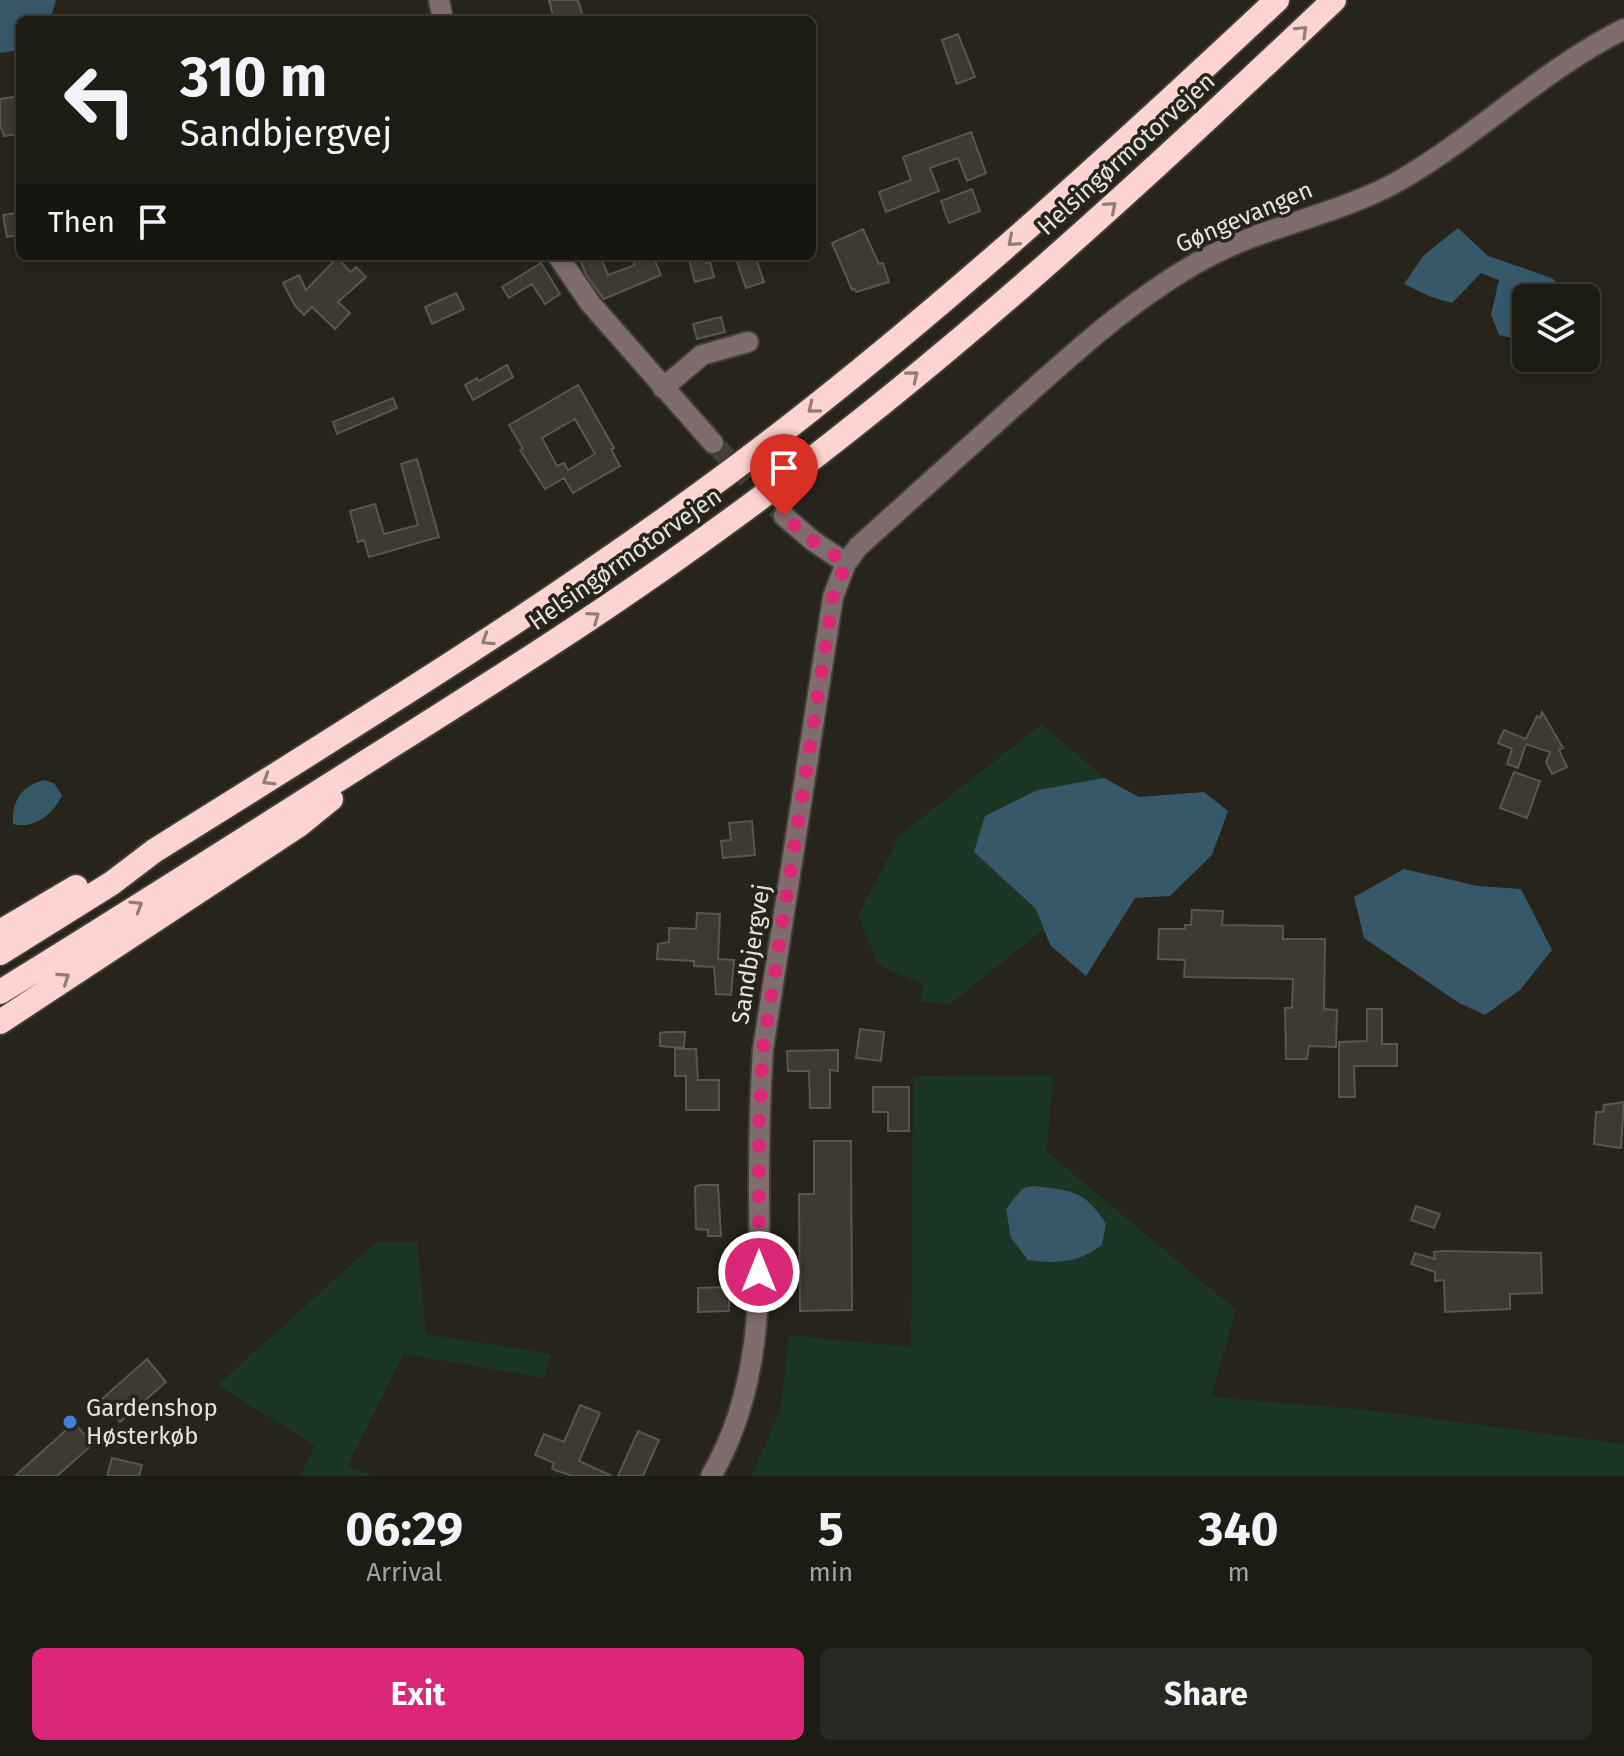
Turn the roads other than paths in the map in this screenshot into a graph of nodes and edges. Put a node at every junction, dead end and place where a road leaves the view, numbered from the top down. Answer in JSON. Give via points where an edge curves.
{"nodes":[{"id":1,"x":1277,"y":0,"type":"edge"},
{"id":2,"x":1334,"y":0,"type":"edge"},
{"id":3,"x":1624,"y":29,"type":"edge"},
{"id":4,"x":561,"y":260,"type":"edge"},
{"id":5,"x":748,"y":342,"type":"dead end"},
{"id":6,"x":663,"y":388,"type":"junction"},
{"id":7,"x":713,"y":443,"type":"tunnel mouth"},
{"id":8,"x":784,"y":516,"type":"tunnel mouth"},
{"id":9,"x":846,"y":563,"type":"junction"},
{"id":10,"x":410,"y":734,"type":"junction"},
{"id":11,"x":154,"y":851,"type":"junction"},
{"id":12,"x":0,"y":932,"type":"edge"},
{"id":13,"x":0,"y":953,"type":"edge"},
{"id":14,"x":0,"y":992,"type":"edge"},
{"id":15,"x":0,"y":1022,"type":"edge"},
{"id":16,"x":711,"y":1476,"type":"edge"}],
"edges":[{"from":1,"to":11,"type":"highway","name":"Helsingørmotorvejen","one_way":true,"via":[[1039,219],[785,430],[508,627]]},
{"from":10,"to":2,"type":"highway","name":"Helsingørmotorvejen","one_way":true,"via":[[585,623],[816,455],[1139,182]]},
{"from":3,"to":9,"type":"street","name":"Gøngevangen","via":[[1542,78],[1401,180],[1253,236],[1155,287],[1099,330]]},
{"from":4,"to":6,"type":"street"},
{"from":5,"to":6,"type":"street","via":[[702,355]]},
{"from":6,"to":7,"type":"street"},
{"from":8,"to":9,"type":"street"},
{"from":9,"to":16,"type":"street","name":"Sandbjergvej","via":[[833,597],[763,1049],[757,1340],[746,1397]]},
{"from":14,"to":10,"type":"highway","name":"Helsingørmotorvejen","one_way":true},
{"from":15,"to":10,"type":"highway","one_way":true,"via":[[299,825]]},
{"from":11,"to":12,"type":"highway","via":[[106,869]]},
{"from":11,"to":13,"type":"highway","name":"Helsingørmotorvejen"}]}
